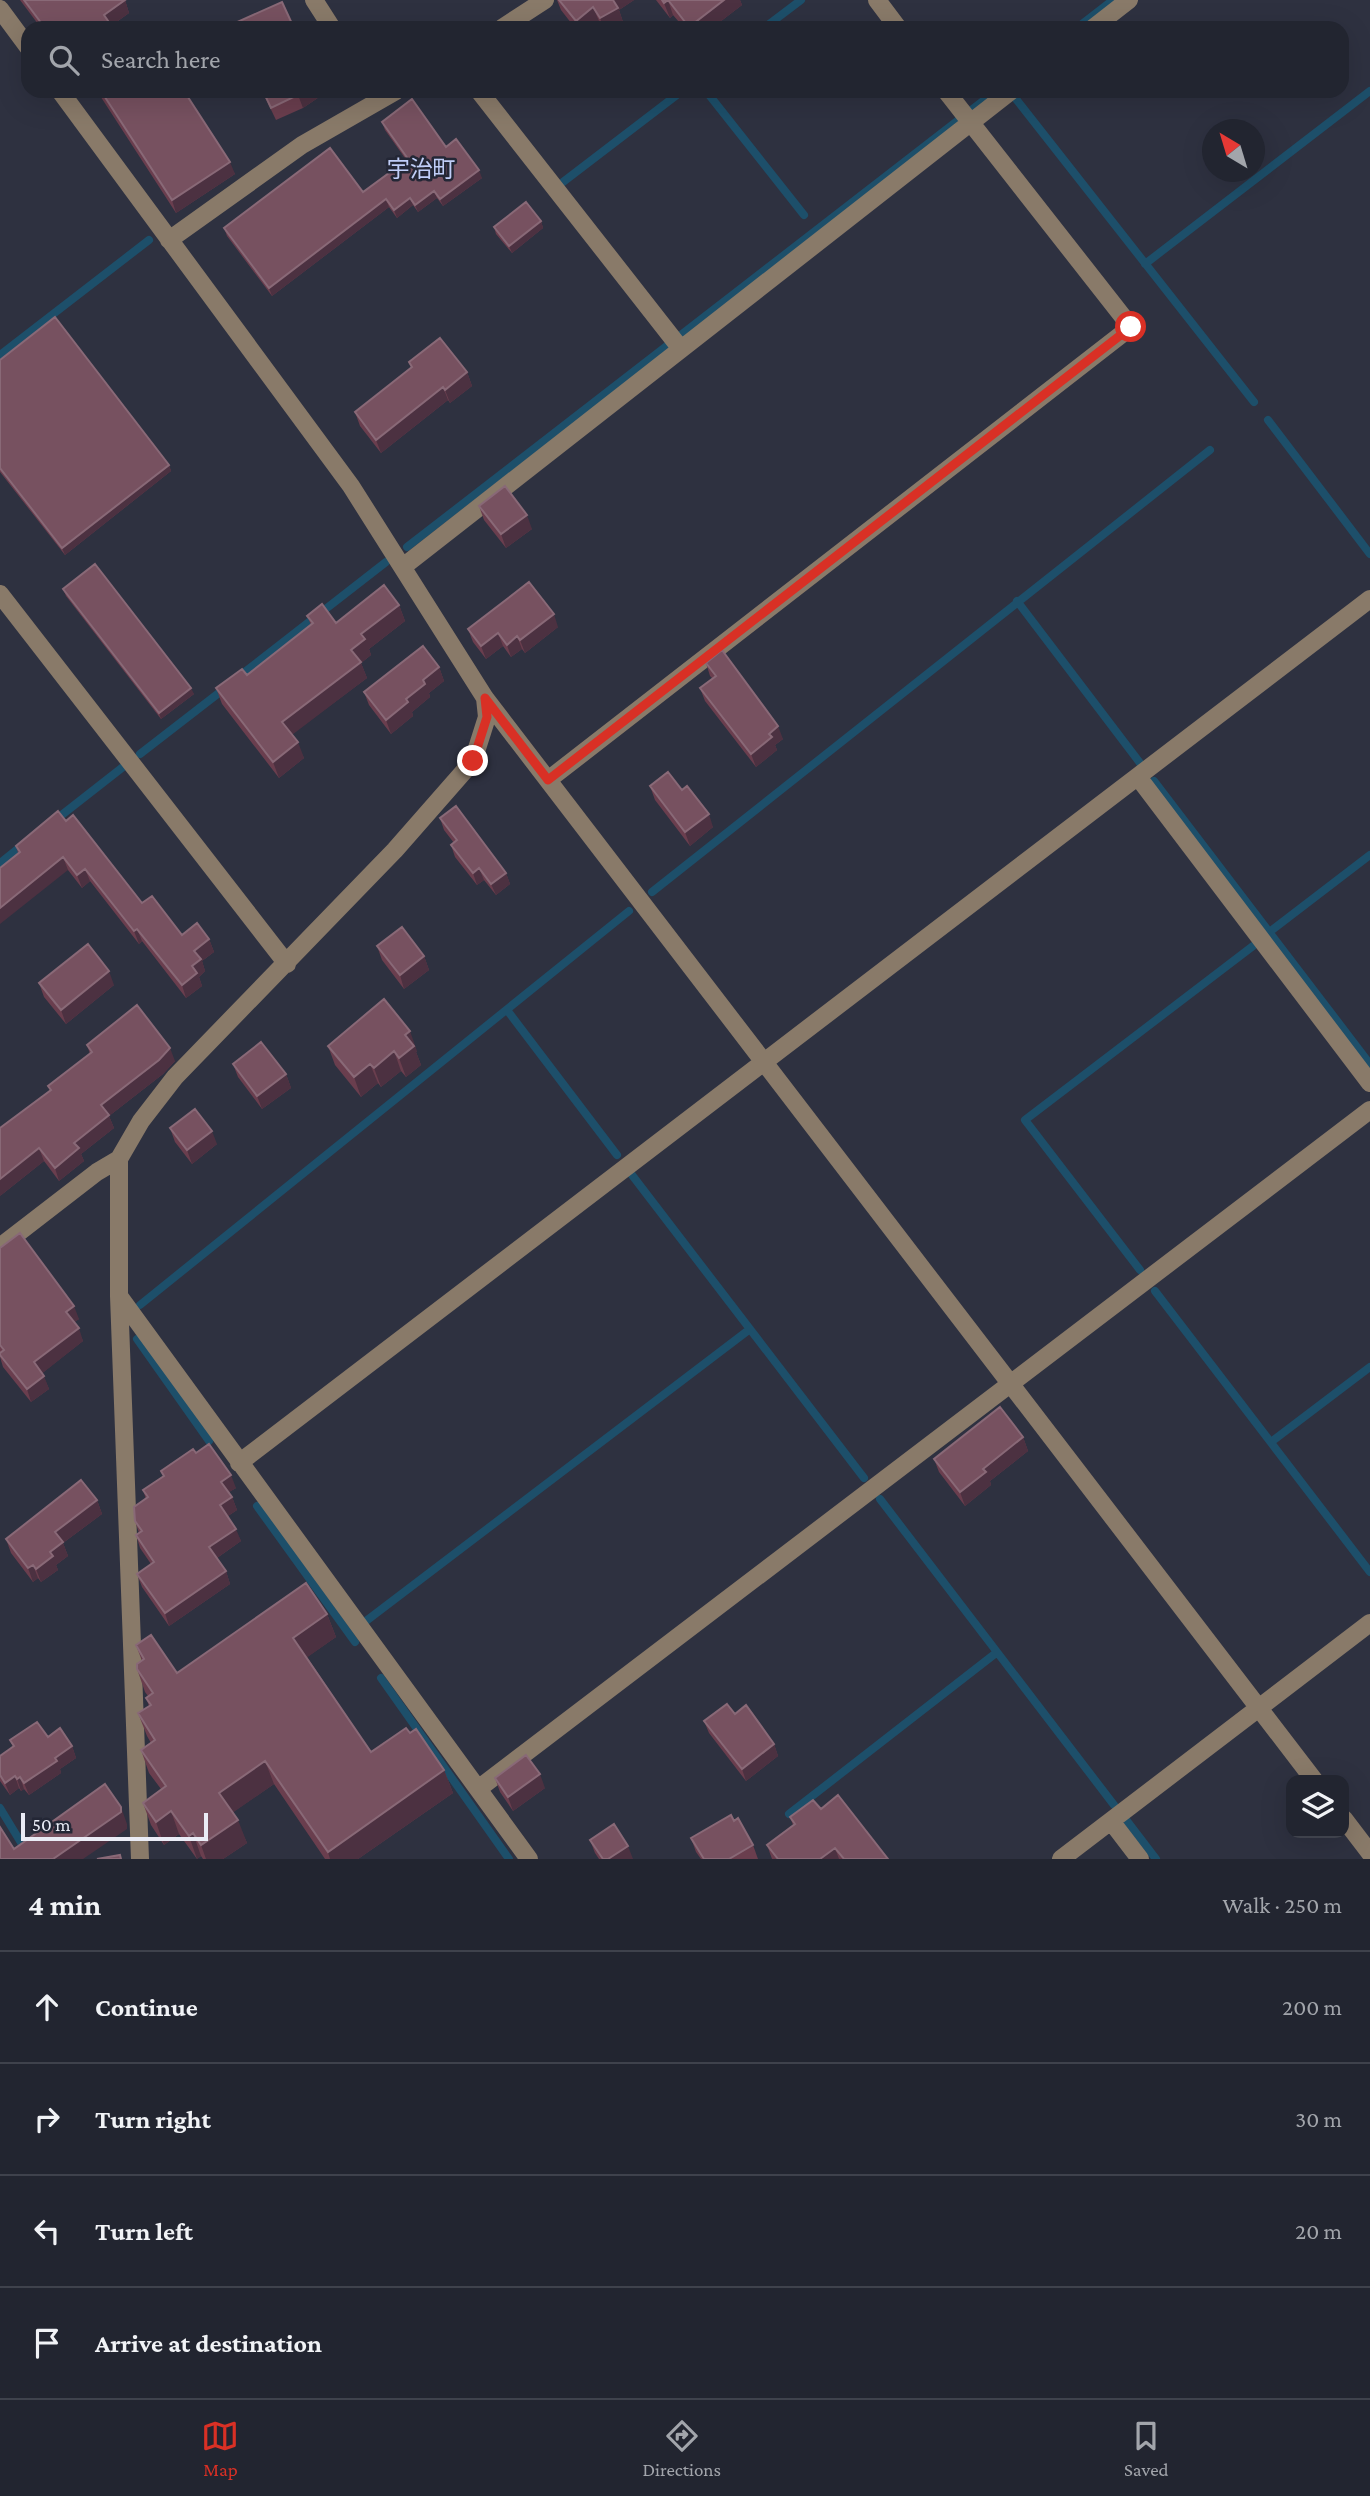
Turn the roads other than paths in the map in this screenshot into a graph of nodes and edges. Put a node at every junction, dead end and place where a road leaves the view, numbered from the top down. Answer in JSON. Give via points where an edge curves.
{"nodes":[{"id":1,"x":314,"y":0,"type":"edge"},
{"id":2,"x":545,"y":0,"type":"edge"},
{"id":3,"x":877,"y":0,"type":"edge"},
{"id":4,"x":1129,"y":0,"type":"edge"},
{"id":5,"x":0,"y":9,"type":"edge"},
{"id":6,"x":328,"y":21,"type":"edge"},
{"id":7,"x":513,"y":21,"type":"edge"},
{"id":8,"x":893,"y":21,"type":"edge"},
{"id":9,"x":1102,"y":21,"type":"edge"},
{"id":10,"x":21,"y":38,"type":"edge"},
{"id":11,"x":65,"y":98,"type":"edge"},
{"id":12,"x":371,"y":98,"type":"edge"},
{"id":13,"x":484,"y":98,"type":"edge"},
{"id":14,"x":951,"y":98,"type":"edge"},
{"id":15,"x":999,"y":98,"type":"edge"},
{"id":16,"x":966,"y":117,"type":"junction"},
{"id":17,"x":169,"y":240,"type":"junction"},
{"id":18,"x":676,"y":343,"type":"junction"},
{"id":19,"x":404,"y":566,"type":"junction"},
{"id":20,"x":0,"y":594,"type":"edge"},
{"id":21,"x":1370,"y":599,"type":"edge"},
{"id":22,"x":485,"y":698,"type":"junction"},
{"id":23,"x":1138,"y":777,"type":"junction"},
{"id":24,"x":548,"y":780,"type":"junction"},
{"id":25,"x":287,"y":964,"type":"junction"},
{"id":26,"x":765,"y":1063,"type":"junction"},
{"id":27,"x":1370,"y":1083,"type":"edge"},
{"id":28,"x":1370,"y":1110,"type":"edge"},
{"id":29,"x":119,"y":1159,"type":"junction"},
{"id":30,"x":0,"y":1247,"type":"edge"},
{"id":31,"x":119,"y":1296,"type":"junction"},
{"id":32,"x":1010,"y":1384,"type":"junction"},
{"id":33,"x":239,"y":1463,"type":"junction"},
{"id":34,"x":1370,"y":1623,"type":"edge"},
{"id":35,"x":1258,"y":1708,"type":"junction"},
{"id":36,"x":1310,"y":1775,"type":"edge"},
{"id":37,"x":478,"y":1789,"type":"junction"},
{"id":38,"x":1111,"y":1821,"type":"junction"},
{"id":39,"x":1349,"y":1826,"type":"edge"},
{"id":40,"x":1370,"y":1853,"type":"edge"},
{"id":41,"x":140,"y":1859,"type":"edge"},
{"id":42,"x":529,"y":1859,"type":"edge"},
{"id":43,"x":1061,"y":1859,"type":"edge"},
{"id":44,"x":1140,"y":1859,"type":"edge"}],
"edges":[{"from":1,"to":6,"type":"street"},
{"from":2,"to":7,"type":"street"},
{"from":3,"to":8,"type":"street"},
{"from":4,"to":9,"type":"street"},
{"from":5,"to":10,"type":"street"},
{"from":11,"to":17,"type":"street"},
{"from":12,"to":17,"type":"street"},
{"from":13,"to":18,"type":"street"},
{"from":14,"to":16,"type":"street"},
{"from":15,"to":16,"type":"street"},
{"from":16,"to":18,"type":"street"},
{"from":16,"to":24,"type":"street","via":[[1131,327]]},
{"from":17,"to":19,"type":"street","via":[[351,486]]},
{"from":18,"to":19,"type":"street"},
{"from":19,"to":22,"type":"street"},
{"from":20,"to":25,"type":"street"},
{"from":21,"to":23,"type":"street"},
{"from":22,"to":24,"type":"street"},
{"from":22,"to":25,"type":"street","via":[[487,717],[473,761]]},
{"from":23,"to":26,"type":"street"},
{"from":23,"to":27,"type":"street"},
{"from":24,"to":26,"type":"street"},
{"from":25,"to":29,"type":"street","via":[[174,1077]]},
{"from":26,"to":32,"type":"street"},
{"from":26,"to":33,"type":"street"},
{"from":28,"to":32,"type":"street"},
{"from":29,"to":30,"type":"street"},
{"from":29,"to":31,"type":"street"},
{"from":31,"to":33,"type":"street"},
{"from":31,"to":41,"type":"street"},
{"from":32,"to":35,"type":"street"},
{"from":32,"to":37,"type":"street"},
{"from":33,"to":37,"type":"street"},
{"from":34,"to":35,"type":"street"},
{"from":35,"to":36,"type":"street"},
{"from":35,"to":38,"type":"street"},
{"from":37,"to":42,"type":"street"},
{"from":38,"to":43,"type":"street"},
{"from":38,"to":44,"type":"street"},
{"from":39,"to":40,"type":"street"}]}
